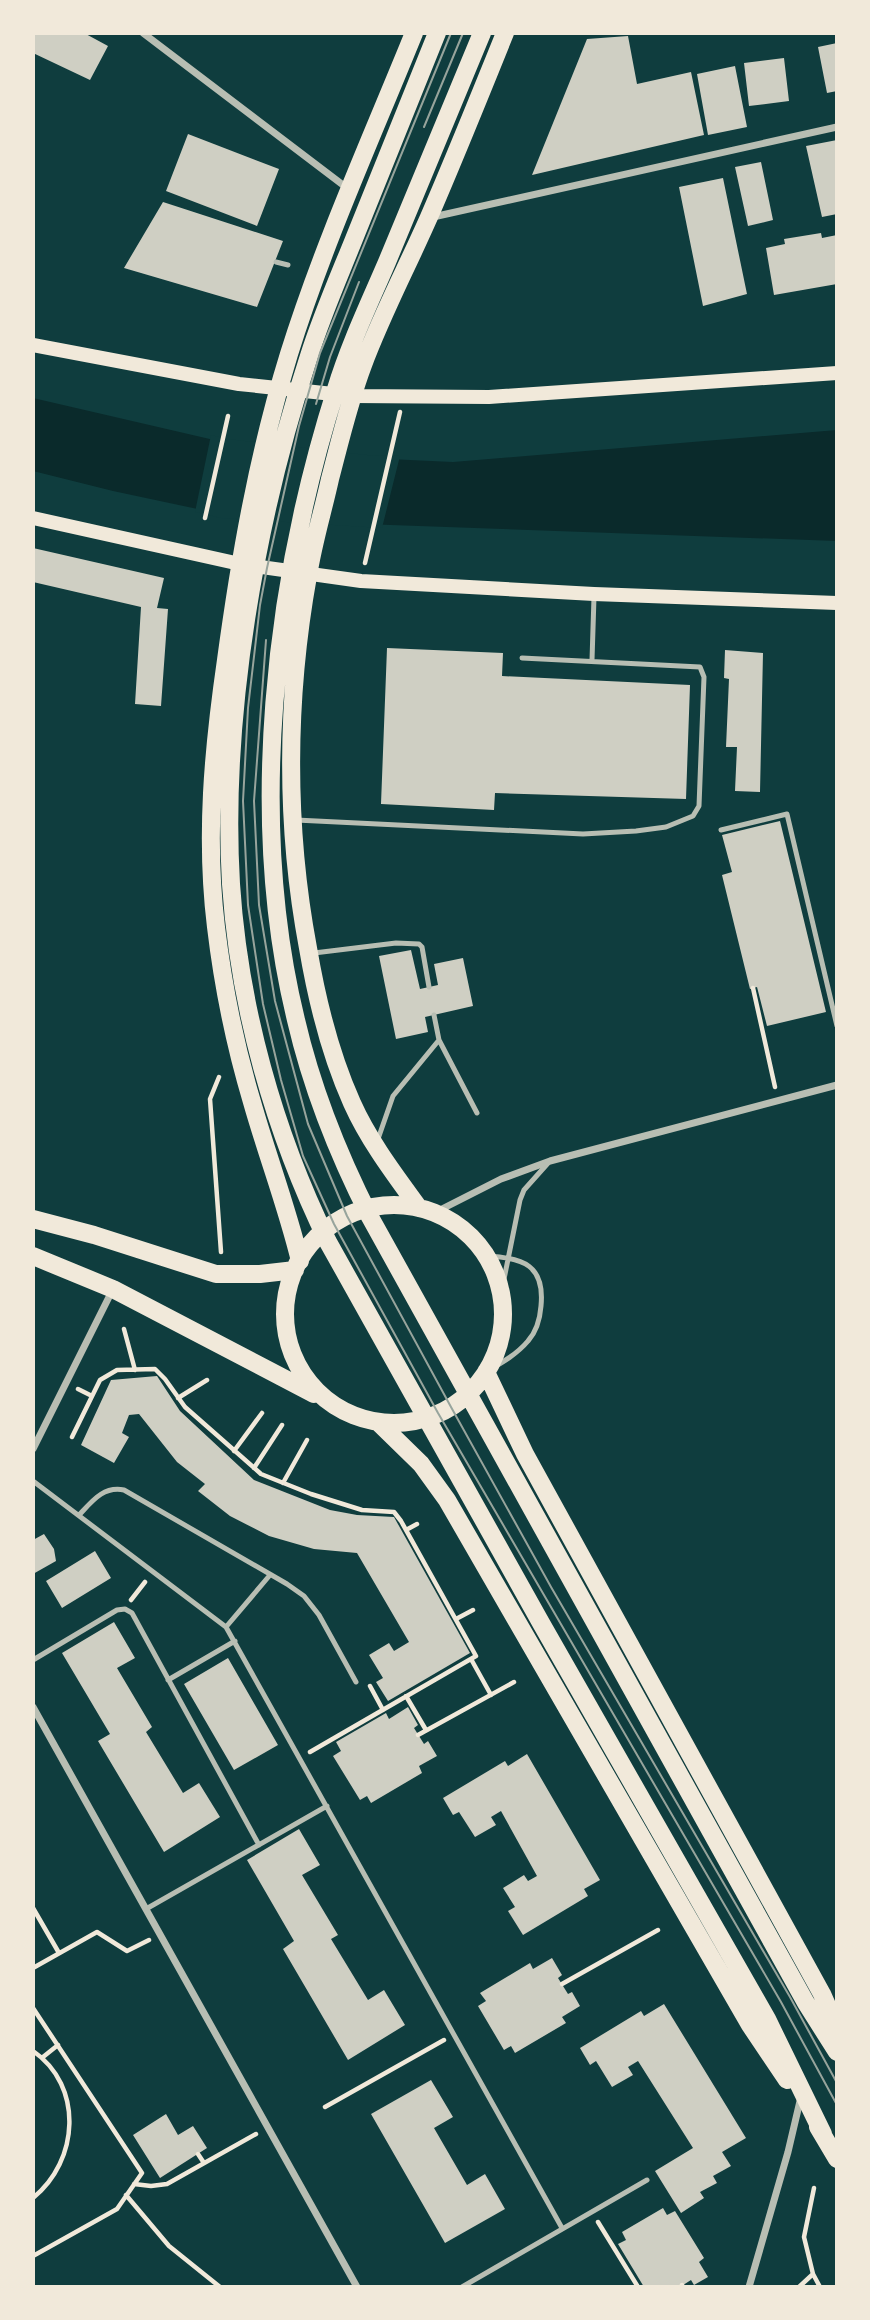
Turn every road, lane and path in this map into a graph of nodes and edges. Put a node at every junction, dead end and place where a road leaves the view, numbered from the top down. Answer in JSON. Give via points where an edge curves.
{"nodes":[{"id":1,"x":143,"y":33,"type":"edge"},
{"id":2,"x":414,"y":33,"type":"edge"},
{"id":3,"x":437,"y":33,"type":"edge"},
{"id":4,"x":482,"y":33,"type":"edge"},
{"id":5,"x":505,"y":33,"type":"edge"},
{"id":6,"x":837,"y":127,"type":"edge"},
{"id":7,"x":351,"y":190,"type":"junction"},
{"id":8,"x":429,"y":218,"type":"junction"},
{"id":9,"x":276,"y":262,"type":"dead end"},
{"id":10,"x":288,"y":265,"type":"dead end"},
{"id":11,"x":33,"y":345,"type":"edge"},
{"id":12,"x":837,"y":373,"type":"edge"},
{"id":13,"x":279,"y":389,"type":"junction"},
{"id":14,"x":352,"y":396,"type":"junction"},
{"id":15,"x":403,"y":398,"type":"junction"},
{"id":16,"x":228,"y":416,"type":"dead end"},
{"id":17,"x":33,"y":518,"type":"edge"},
{"id":18,"x":205,"y":518,"type":"dead end"},
{"id":19,"x":240,"y":564,"type":"junction"},
{"id":20,"x":308,"y":575,"type":"junction"},
{"id":21,"x":360,"y":581,"type":"junction"},
{"id":22,"x":594,"y":594,"type":"junction"},
{"id":23,"x":837,"y":603,"type":"edge"},
{"id":24,"x":522,"y":658,"type":"dead end"},
{"id":25,"x":592,"y":660,"type":"junction"},
{"id":26,"x":293,"y":820,"type":"junction"},
{"id":27,"x":721,"y":830,"type":"dead end"},
{"id":28,"x":309,"y":953,"type":"junction"},
{"id":29,"x":429,"y":988,"type":"dead end"},
{"id":30,"x":753,"y":988,"type":"dead end"},
{"id":31,"x":434,"y":1015,"type":"dead end"},
{"id":32,"x":837,"y":1026,"type":"edge"},
{"id":33,"x":439,"y":1040,"type":"junction"},
{"id":34,"x":219,"y":1077,"type":"dead end"},
{"id":35,"x":837,"y":1085,"type":"edge"},
{"id":36,"x":778,"y":1100,"type":"junction"},
{"id":37,"x":477,"y":1113,"type":"dead end"},
{"id":38,"x":376,"y":1146,"type":"junction"},
{"id":39,"x":550,"y":1161,"type":"junction"},
{"id":40,"x":426,"y":1210,"type":"junction"},
{"id":41,"x":33,"y":1219,"type":"edge"},
{"id":42,"x":221,"y":1252,"type":"dead end"},
{"id":43,"x":33,"y":1256,"type":"edge"},
{"id":44,"x":488,"y":1256,"type":"junction"},
{"id":45,"x":510,"y":1258,"type":"junction"},
{"id":46,"x":297,"y":1265,"type":"junction"},
{"id":47,"x":113,"y":1289,"type":"junction"},
{"id":48,"x":501,"y":1294,"type":"junction"},
{"id":49,"x":124,"y":1329,"type":"dead end"},
{"id":50,"x":135,"y":1370,"type":"junction"},
{"id":51,"x":486,"y":1372,"type":"junction"},
{"id":52,"x":206,"y":1380,"type":"dead end"},
{"id":53,"x":78,"y":1389,"type":"dead end"},
{"id":54,"x":92,"y":1396,"type":"junction"},
{"id":55,"x":178,"y":1398,"type":"junction"},
{"id":56,"x":333,"y":1404,"type":"junction"},
{"id":57,"x":262,"y":1413,"type":"dead end"},
{"id":58,"x":378,"y":1422,"type":"junction"},
{"id":59,"x":282,"y":1425,"type":"dead end"},
{"id":60,"x":72,"y":1437,"type":"dead end"},
{"id":61,"x":307,"y":1440,"type":"dead end"},
{"id":62,"x":33,"y":1449,"type":"edge"},
{"id":63,"x":234,"y":1451,"type":"junction"},
{"id":64,"x":254,"y":1468,"type":"junction"},
{"id":65,"x":33,"y":1481,"type":"edge"},
{"id":66,"x":283,"y":1482,"type":"junction"},
{"id":67,"x":80,"y":1514,"type":"junction"},
{"id":68,"x":418,"y":1524,"type":"dead end"},
{"id":69,"x":406,"y":1530,"type":"junction"},
{"id":70,"x":153,"y":1570,"type":"junction"},
{"id":71,"x":270,"y":1574,"type":"junction"},
{"id":72,"x":125,"y":1609,"type":"junction"},
{"id":73,"x":473,"y":1610,"type":"dead end"},
{"id":74,"x":456,"y":1619,"type":"junction"},
{"id":75,"x":226,"y":1627,"type":"junction"},
{"id":76,"x":235,"y":1641,"type":"junction"},
{"id":77,"x":471,"y":1659,"type":"junction"},
{"id":78,"x":33,"y":1660,"type":"edge"},
{"id":79,"x":168,"y":1680,"type":"junction"},
{"id":80,"x":356,"y":1682,"type":"dead end"},
{"id":81,"x":514,"y":1682,"type":"dead end"},
{"id":82,"x":369,"y":1686,"type":"dead end"},
{"id":83,"x":491,"y":1695,"type":"junction"},
{"id":84,"x":406,"y":1696,"type":"junction"},
{"id":85,"x":33,"y":1707,"type":"edge"},
{"id":86,"x":383,"y":1710,"type":"junction"},
{"id":87,"x":426,"y":1730,"type":"junction"},
{"id":88,"x":418,"y":1735,"type":"dead end"},
{"id":89,"x":300,"y":1758,"type":"junction"},
{"id":90,"x":327,"y":1806,"type":"junction"},
{"id":91,"x":259,"y":1845,"type":"junction"},
{"id":92,"x":33,"y":1908,"type":"edge"},
{"id":93,"x":146,"y":1909,"type":"junction"},
{"id":94,"x":658,"y":1930,"type":"dead end"},
{"id":95,"x":155,"y":1937,"type":"dead end"},
{"id":96,"x":59,"y":1954,"type":"junction"},
{"id":97,"x":33,"y":1968,"type":"edge"},
{"id":98,"x":562,"y":1984,"type":"dead end"},
{"id":99,"x":33,"y":2008,"type":"edge"},
{"id":100,"x":837,"y":2028,"type":"edge"},
{"id":101,"x":454,"y":2034,"type":"junction"},
{"id":102,"x":58,"y":2045,"type":"junction"},
{"id":103,"x":33,"y":2051,"type":"edge"},
{"id":104,"x":837,"y":2052,"type":"edge"},
{"id":105,"x":43,"y":2057,"type":"junction"},
{"id":106,"x":800,"y":2101,"type":"junction"},
{"id":107,"x":324,"y":2107,"type":"dead end"},
{"id":108,"x":267,"y":2127,"type":"junction"},
{"id":109,"x":823,"y":2134,"type":"junction"},
{"id":110,"x":198,"y":2154,"type":"dead end"},
{"id":111,"x":837,"y":2159,"type":"edge"},
{"id":112,"x":204,"y":2163,"type":"junction"},
{"id":113,"x":647,"y":2180,"type":"dead end"},
{"id":114,"x":134,"y":2184,"type":"junction"},
{"id":115,"x":814,"y":2188,"type":"dead end"},
{"id":116,"x":127,"y":2195,"type":"junction"},
{"id":117,"x":33,"y":2198,"type":"edge"},
{"id":118,"x":592,"y":2211,"type":"junction"},
{"id":119,"x":562,"y":2228,"type":"junction"},
{"id":120,"x":33,"y":2256,"type":"edge"},
{"id":121,"x":813,"y":2274,"type":"junction"},
{"id":122,"x":219,"y":2287,"type":"edge"},
{"id":123,"x":356,"y":2287,"type":"edge"},
{"id":124,"x":462,"y":2287,"type":"edge"},
{"id":125,"x":638,"y":2287,"type":"edge"},
{"id":126,"x":749,"y":2287,"type":"edge"},
{"id":127,"x":799,"y":2287,"type":"edge"},
{"id":128,"x":820,"y":2287,"type":"edge"}],
"edges":[{"from":1,"to":7,"type":"street"},
{"from":2,"to":7,"type":"main road"},
{"from":3,"to":109,"type":"main road","via":[[310,353],[260,539],[240,672],[230,806],[231,885],[239,959],[272,1097],[317,1219],[767,2019]]},
{"from":4,"to":104,"type":"main road","via":[[345,362],[296,545],[280,654],[272,771],[271,847],[282,951],[304,1054],[360,1198]]},
{"from":5,"to":8,"type":"main road"},
{"from":6,"to":8,"type":"street"},
{"from":7,"to":13,"type":"main road","via":[[305,306]]},
{"from":8,"to":14,"type":"main road"},
{"from":9,"to":10,"type":"lane"},
{"from":11,"to":13,"type":"main road"},
{"from":12,"to":15,"type":"main road","via":[[556,393]]},
{"from":13,"to":14,"type":"main road"},
{"from":13,"to":19,"type":"main road"},
{"from":14,"to":15,"type":"main road"},
{"from":14,"to":20,"type":"main road"},
{"from":15,"to":21,"type":"path"},
{"from":16,"to":18,"type":"path"},
{"from":17,"to":19,"type":"main road"},
{"from":19,"to":20,"type":"main road"},
{"from":19,"to":46,"type":"main road","via":[[210,790],[213,896],[239,1056]]},
{"from":20,"to":21,"type":"main road"},
{"from":20,"to":26,"type":"main road","via":[[290,737]]},
{"from":21,"to":22,"type":"main road"},
{"from":22,"to":23,"type":"main road"},
{"from":22,"to":25,"type":"lane"},
{"from":24,"to":25,"type":"lane"},
{"from":25,"to":26,"type":"lane","via":[[697,666],[702,670],[699,806],[687,820],[666,827],[583,834]]},
{"from":26,"to":28,"type":"main road"},
{"from":27,"to":32,"type":"lane","via":[[787,814]]},
{"from":28,"to":29,"type":"lane","via":[[419,944]]},
{"from":28,"to":38,"type":"main road","via":[[336,1062]]},
{"from":30,"to":36,"type":"path"},
{"from":31,"to":33,"type":"lane"},
{"from":33,"to":37,"type":"lane"},
{"from":33,"to":38,"type":"lane","via":[[393,1096]]},
{"from":34,"to":42,"type":"path","via":[[210,1100]]},
{"from":35,"to":36,"type":"street"},
{"from":36,"to":39,"type":"street"},
{"from":38,"to":40,"type":"main road"},
{"from":39,"to":40,"type":"street"},
{"from":39,"to":45,"type":"lane","via":[[524,1190]]},
{"from":40,"to":44,"type":"main road","via":[[455,1223]]},
{"from":40,"to":46,"type":"main road","via":[[380,1206],[347,1216],[318,1237]]},
{"from":41,"to":46,"type":"main road","via":[[216,1274],[260,1275]]},
{"from":43,"to":47,"type":"main road"},
{"from":44,"to":45,"type":"lane"},
{"from":44,"to":48,"type":"main road"},
{"from":45,"to":48,"type":"lane"},
{"from":45,"to":51,"type":"lane","via":[[530,1267],[540,1281],[538,1322],[522,1348]]},
{"from":46,"to":56,"type":"main road","via":[[286,1305],[290,1344],[307,1380]]},
{"from":47,"to":56,"type":"main road"},
{"from":47,"to":62,"type":"street"},
{"from":48,"to":51,"type":"main road","via":[[503,1327]]},
{"from":49,"to":50,"type":"path"},
{"from":50,"to":54,"type":"path","via":[[117,1370],[100,1380]]},
{"from":50,"to":55,"type":"path","via":[[155,1369]]},
{"from":51,"to":58,"type":"main road","via":[[463,1398],[438,1413],[398,1423]]},
{"from":51,"to":100,"type":"main road","via":[[531,1465]]},
{"from":52,"to":55,"type":"path"},
{"from":53,"to":54,"type":"path"},
{"from":54,"to":60,"type":"path"},
{"from":55,"to":63,"type":"path"},
{"from":56,"to":58,"type":"main road"},
{"from":57,"to":63,"type":"path"},
{"from":58,"to":106,"type":"main road","via":[[421,1464],[447,1500],[750,2025]]},
{"from":59,"to":64,"type":"path"},
{"from":61,"to":66,"type":"path"},
{"from":63,"to":64,"type":"path"},
{"from":64,"to":66,"type":"path"},
{"from":65,"to":67,"type":"lane"},
{"from":66,"to":69,"type":"path","via":[[362,1510],[394,1512]]},
{"from":67,"to":70,"type":"lane"},
{"from":67,"to":71,"type":"lane","via":[[103,1492],[124,1490]]},
{"from":68,"to":69,"type":"path"},
{"from":69,"to":74,"type":"path"},
{"from":70,"to":72,"type":"path"},
{"from":70,"to":75,"type":"lane"},
{"from":71,"to":75,"type":"lane"},
{"from":71,"to":80,"type":"lane","via":[[304,1596]]},
{"from":72,"to":78,"type":"lane"},
{"from":72,"to":79,"type":"lane"},
{"from":73,"to":74,"type":"path"},
{"from":74,"to":77,"type":"path","via":[[476,1656]]},
{"from":75,"to":76,"type":"lane"},
{"from":76,"to":79,"type":"lane"},
{"from":76,"to":89,"type":"lane"},
{"from":77,"to":83,"type":"path"},
{"from":77,"to":84,"type":"path"},
{"from":79,"to":91,"type":"lane"},
{"from":81,"to":83,"type":"path"},
{"from":82,"to":86,"type":"path"},
{"from":83,"to":87,"type":"path"},
{"from":84,"to":86,"type":"path"},
{"from":84,"to":87,"type":"path"},
{"from":85,"to":93,"type":"street"},
{"from":86,"to":89,"type":"path"},
{"from":87,"to":88,"type":"path"},
{"from":89,"to":90,"type":"lane"},
{"from":90,"to":91,"type":"lane"},
{"from":90,"to":101,"type":"lane"},
{"from":91,"to":93,"type":"lane"},
{"from":92,"to":96,"type":"path"},
{"from":93,"to":108,"type":"street"},
{"from":94,"to":98,"type":"path"},
{"from":95,"to":96,"type":"path","via":[[127,1951],[97,1932]]},
{"from":96,"to":97,"type":"path"},
{"from":99,"to":102,"type":"path"},
{"from":101,"to":107,"type":"path"},
{"from":101,"to":119,"type":"lane"},
{"from":102,"to":105,"type":"path"},
{"from":102,"to":114,"type":"path","via":[[142,2173]]},
{"from":103,"to":105,"type":"path"},
{"from":105,"to":117,"type":"path","via":[[62,2083],[70,2113],[68,2145],[56,2175]]},
{"from":106,"to":109,"type":"main road"},
{"from":106,"to":126,"type":"street"},
{"from":108,"to":112,"type":"path"},
{"from":108,"to":123,"type":"street"},
{"from":109,"to":111,"type":"main road"},
{"from":110,"to":112,"type":"path"},
{"from":112,"to":114,"type":"path","via":[[167,2184]]},
{"from":113,"to":118,"type":"lane"},
{"from":114,"to":116,"type":"path"},
{"from":115,"to":121,"type":"path","via":[[804,2237]]},
{"from":116,"to":120,"type":"path","via":[[117,2208]]},
{"from":116,"to":122,"type":"path","via":[[169,2246]]},
{"from":118,"to":119,"type":"lane"},
{"from":118,"to":125,"type":"path"},
{"from":119,"to":124,"type":"lane"},
{"from":121,"to":127,"type":"path"},
{"from":121,"to":128,"type":"path"}]}
